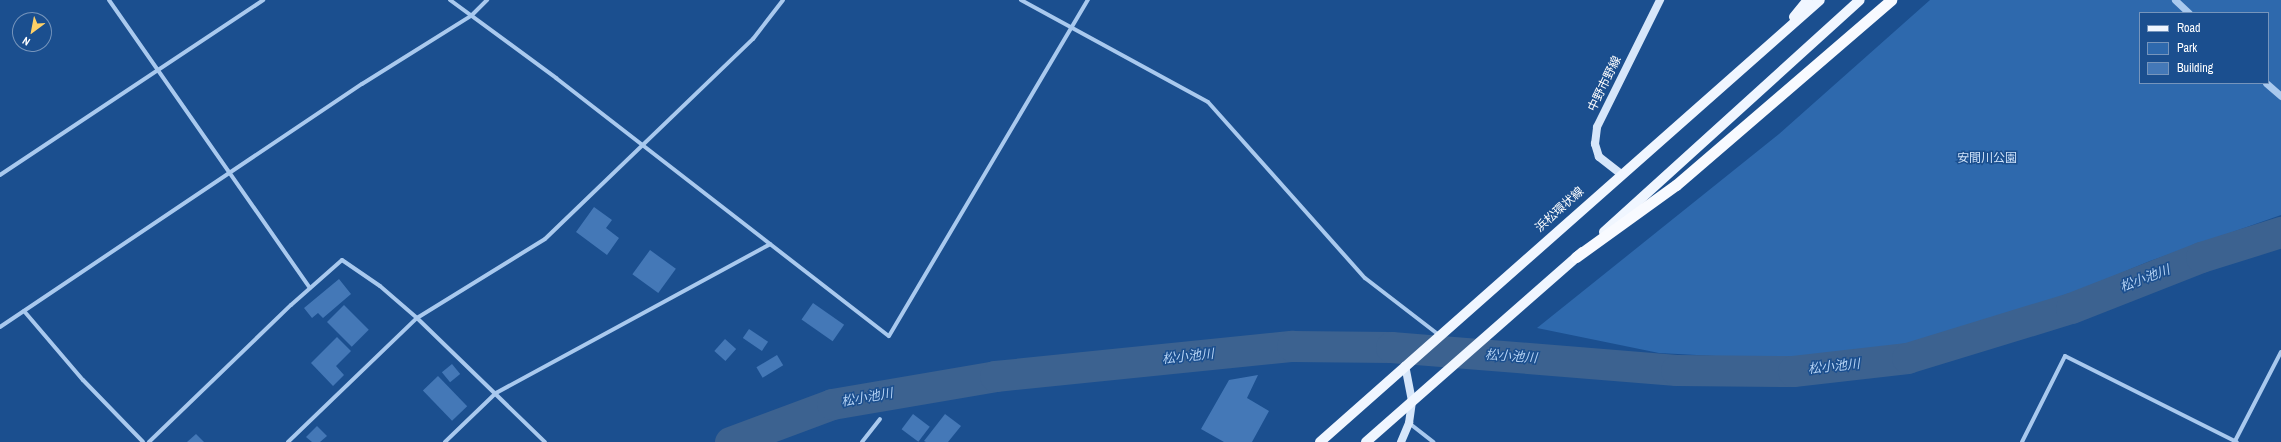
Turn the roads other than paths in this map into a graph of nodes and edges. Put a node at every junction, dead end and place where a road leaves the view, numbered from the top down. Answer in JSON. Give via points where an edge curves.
{"nodes":[{"id":1,"x":109,"y":0,"type":"edge"},
{"id":2,"x":263,"y":0,"type":"edge"},
{"id":3,"x":450,"y":0,"type":"edge"},
{"id":4,"x":487,"y":0,"type":"edge"},
{"id":5,"x":783,"y":0,"type":"edge"},
{"id":6,"x":1021,"y":0,"type":"edge"},
{"id":7,"x":1088,"y":0,"type":"edge"},
{"id":8,"x":1660,"y":0,"type":"edge"},
{"id":9,"x":1808,"y":0,"type":"edge"},
{"id":10,"x":1820,"y":0,"type":"edge"},
{"id":11,"x":1860,"y":0,"type":"edge"},
{"id":12,"x":1891,"y":0,"type":"edge"},
{"id":13,"x":2175,"y":0,"type":"edge"},
{"id":14,"x":2188,"y":12,"type":"edge"},
{"id":15,"x":471,"y":16,"type":"junction"},
{"id":16,"x":1072,"y":27,"type":"junction"},
{"id":17,"x":1765,"y":50,"type":"junction"},
{"id":18,"x":158,"y":72,"type":"junction"},
{"id":19,"x":2267,"y":84,"type":"edge"},
{"id":20,"x":2281,"y":96,"type":"edge"},
{"id":21,"x":642,"y":144,"type":"junction"},
{"id":22,"x":229,"y":174,"type":"junction"},
{"id":23,"x":1621,"y":174,"type":"junction"},
{"id":24,"x":0,"y":175,"type":"edge"},
{"id":25,"x":770,"y":244,"type":"junction"},
{"id":26,"x":1576,"y":258,"type":"junction"},
{"id":27,"x":310,"y":288,"type":"junction"},
{"id":28,"x":24,"y":311,"type":"junction"},
{"id":29,"x":417,"y":318,"type":"junction"},
{"id":30,"x":0,"y":327,"type":"edge"},
{"id":31,"x":1438,"y":337,"type":"junction"},
{"id":32,"x":2281,"y":352,"type":"edge"},
{"id":33,"x":1405,"y":366,"type":"junction"},
{"id":34,"x":496,"y":393,"type":"junction"},
{"id":35,"x":1412,"y":401,"type":"junction"},
{"id":36,"x":880,"y":419,"type":"dead end"},
{"id":37,"x":1409,"y":423,"type":"junction"},
{"id":38,"x":143,"y":442,"type":"edge"},
{"id":39,"x":149,"y":442,"type":"edge"},
{"id":40,"x":288,"y":442,"type":"edge"},
{"id":41,"x":445,"y":442,"type":"edge"},
{"id":42,"x":545,"y":442,"type":"edge"},
{"id":43,"x":862,"y":442,"type":"edge"},
{"id":44,"x":1320,"y":442,"type":"edge"},
{"id":45,"x":1366,"y":442,"type":"edge"},
{"id":46,"x":1401,"y":442,"type":"edge"},
{"id":47,"x":1433,"y":442,"type":"edge"},
{"id":48,"x":2022,"y":442,"type":"edge"},
{"id":49,"x":2236,"y":442,"type":"edge"}],
"edges":[{"from":1,"to":18,"type":"street"},
{"from":2,"to":18,"type":"street"},
{"from":3,"to":15,"type":"street"},
{"from":4,"to":15,"type":"street"},
{"from":5,"to":21,"type":"street","via":[[753,39]]},
{"from":6,"to":16,"type":"street"},
{"from":7,"to":16,"type":"street"},
{"from":8,"to":23,"type":"main road","name":"中野市野線","via":[[1597,127],[1595,144],[1599,157]]},
{"from":9,"to":17,"type":"main road"},
{"from":10,"to":17,"type":"main road","name":"浜松環状線"},
{"from":11,"to":26,"type":"main road"},
{"from":12,"to":26,"type":"highway","via":[[1676,185]]},
{"from":13,"to":14,"type":"street"},
{"from":15,"to":21,"type":"street"},
{"from":15,"to":22,"type":"street","via":[[362,84]]},
{"from":16,"to":25,"type":"street","via":[[889,336]]},
{"from":16,"to":31,"type":"street","via":[[1208,102],[1364,278]]},
{"from":17,"to":23,"type":"main road","name":"浜松環状線"},
{"from":18,"to":22,"type":"street"},
{"from":18,"to":24,"type":"street"},
{"from":19,"to":20,"type":"street"},
{"from":21,"to":25,"type":"street"},
{"from":21,"to":29,"type":"street","via":[[546,239]]},
{"from":22,"to":27,"type":"street"},
{"from":22,"to":28,"type":"street"},
{"from":23,"to":31,"type":"main road","name":"浜松環状線"},
{"from":25,"to":34,"type":"street"},
{"from":26,"to":35,"type":"main road"},
{"from":27,"to":29,"type":"street","via":[[342,260],[380,286]]},
{"from":27,"to":39,"type":"street"},
{"from":28,"to":30,"type":"street"},
{"from":28,"to":38,"type":"street","via":[[83,380]]},
{"from":29,"to":34,"type":"street"},
{"from":29,"to":40,"type":"street"},
{"from":31,"to":33,"type":"main road","name":"浜松環状線"},
{"from":32,"to":49,"type":"street"},
{"from":33,"to":35,"type":"main road"},
{"from":33,"to":44,"type":"main road","name":"浜松環状線"},
{"from":34,"to":41,"type":"street"},
{"from":34,"to":42,"type":"street"},
{"from":35,"to":37,"type":"main road"},
{"from":35,"to":45,"type":"main road"},
{"from":36,"to":43,"type":"street"},
{"from":37,"to":46,"type":"main road"},
{"from":37,"to":47,"type":"street"},
{"from":48,"to":49,"type":"street","via":[[2065,356]]}]}
